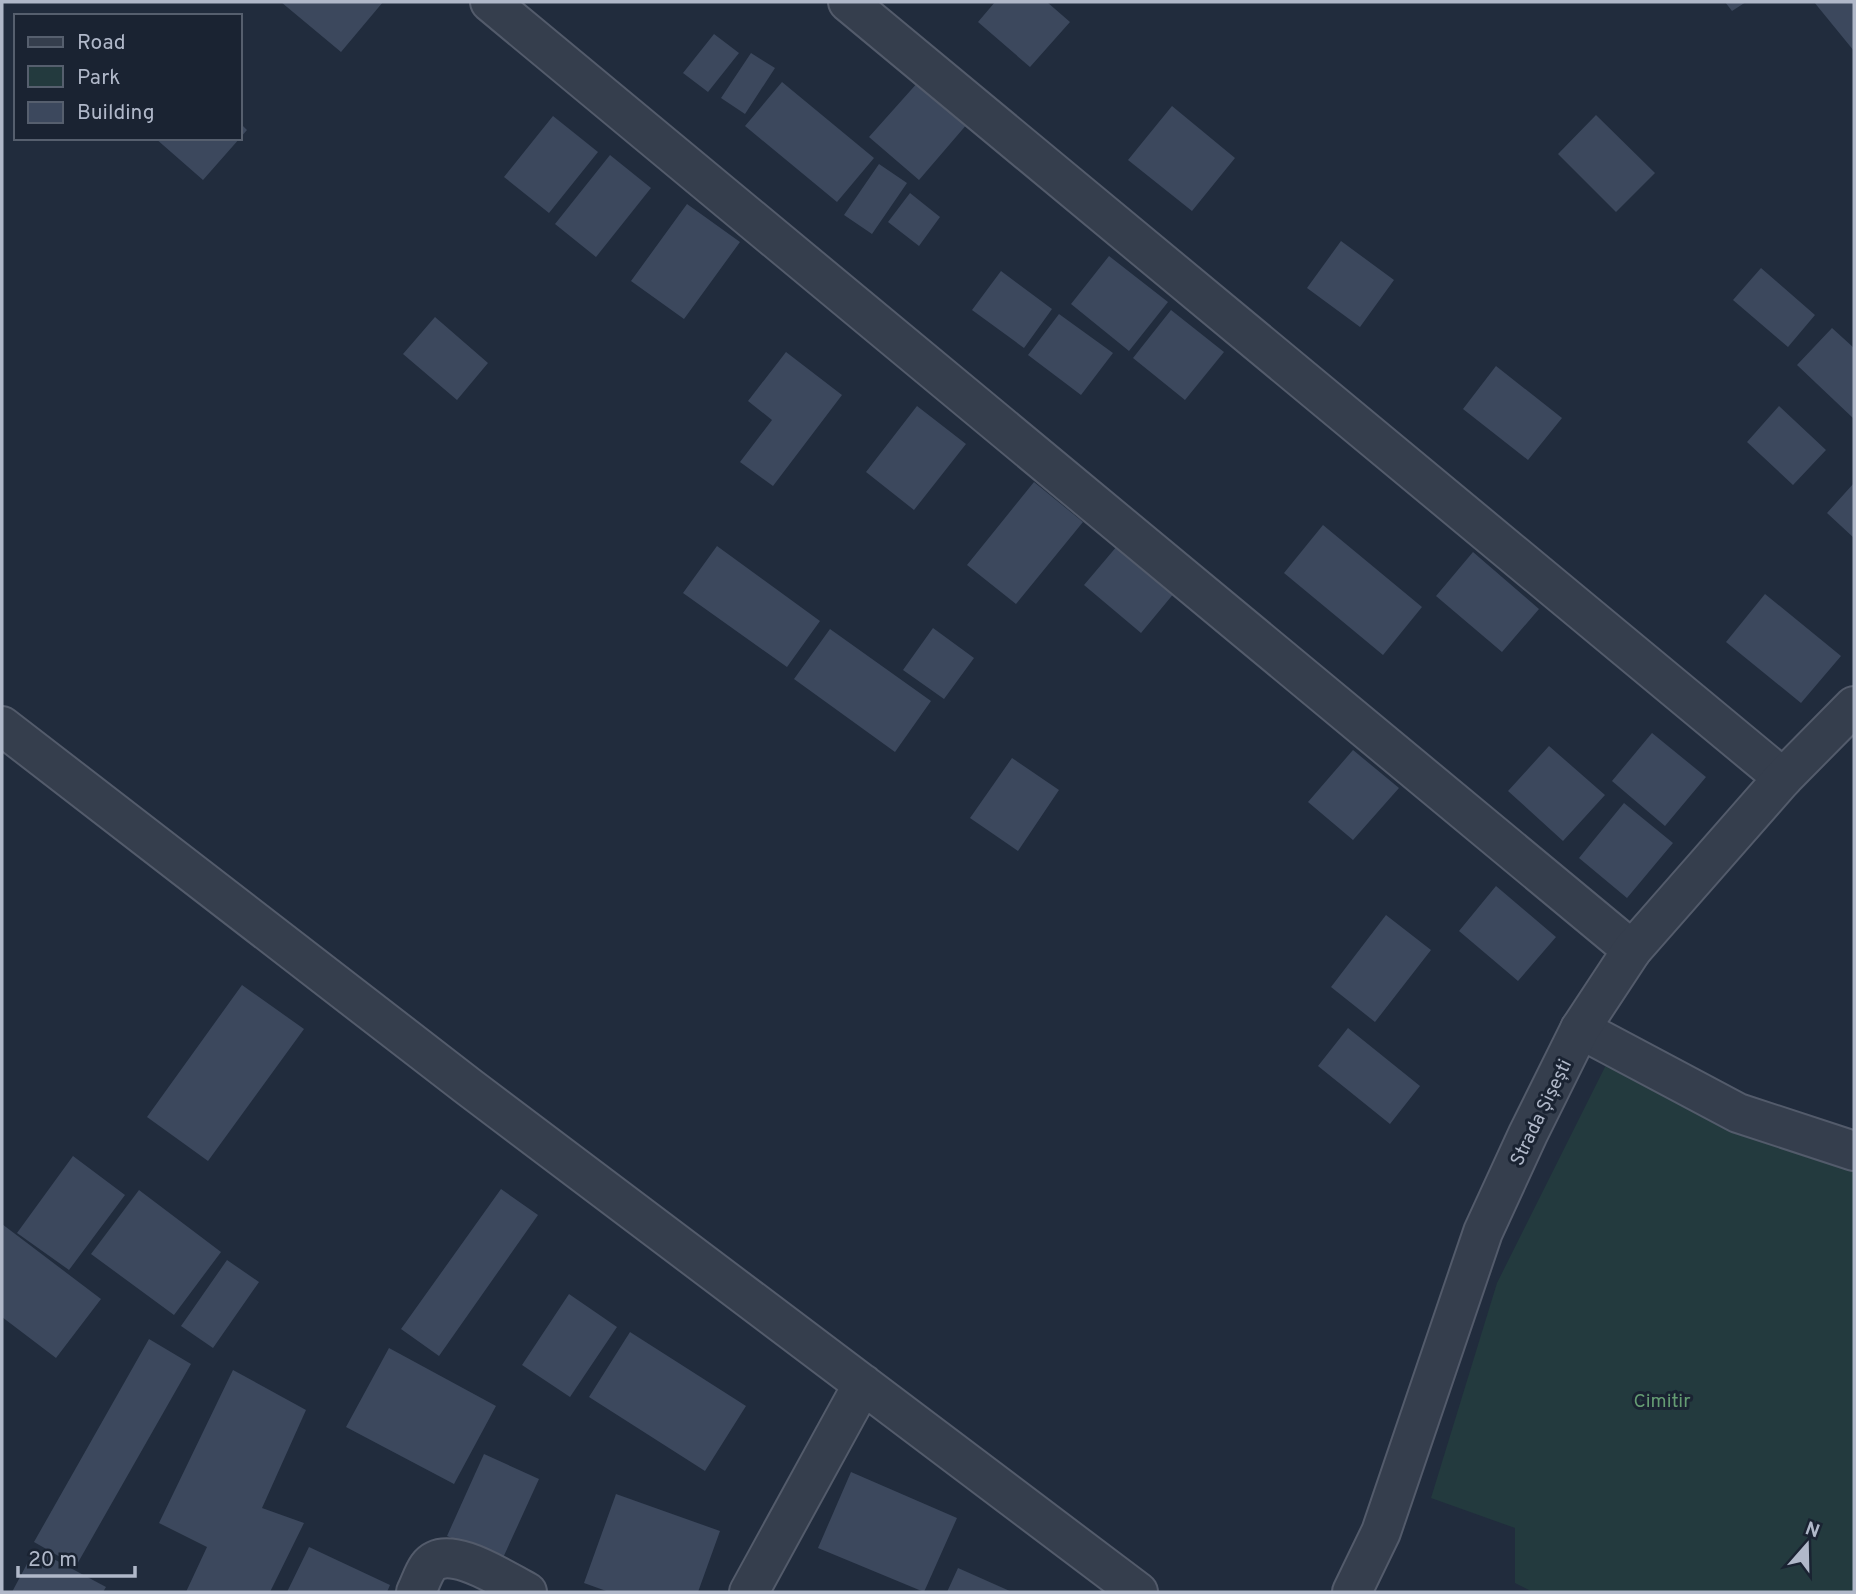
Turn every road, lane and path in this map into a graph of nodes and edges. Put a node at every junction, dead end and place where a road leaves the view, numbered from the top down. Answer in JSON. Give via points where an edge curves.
{"nodes":[{"id":1,"x":490,"y":2,"type":"edge"},
{"id":2,"x":848,"y":2,"type":"edge"},
{"id":3,"x":1854,"y":706,"type":"edge"},
{"id":4,"x":2,"y":726,"type":"edge"},
{"id":5,"x":1783,"y":778,"type":"junction"},
{"id":6,"x":1632,"y":950,"type":"junction"},
{"id":7,"x":1580,"y":1029,"type":"junction"},
{"id":8,"x":1854,"y":1151,"type":"edge"},
{"id":9,"x":863,"y":1384,"type":"junction"},
{"id":10,"x":416,"y":1592,"type":"edge"},
{"id":11,"x":527,"y":1592,"type":"edge"},
{"id":12,"x":749,"y":1592,"type":"edge"},
{"id":13,"x":1138,"y":1592,"type":"edge"},
{"id":14,"x":1352,"y":1592,"type":"edge"}],
"edges":[{"from":1,"to":6,"type":"street"},
{"from":2,"to":5,"type":"street"},
{"from":3,"to":5,"type":"street","name":"Strada Șișești"},
{"from":4,"to":9,"type":"street"},
{"from":5,"to":6,"type":"street","name":"Strada Șișești"},
{"from":6,"to":7,"type":"street","name":"Strada Șișești"},
{"from":7,"to":8,"type":"street","via":[[1738,1113]]},
{"from":7,"to":14,"type":"street","name":"Strada Șișești","via":[[1483,1232],[1381,1532]]},
{"from":9,"to":12,"type":"street"},
{"from":9,"to":13,"type":"street"},
{"from":10,"to":11,"type":"street","via":[[429,1566],[443,1557],[460,1559]]}]}
